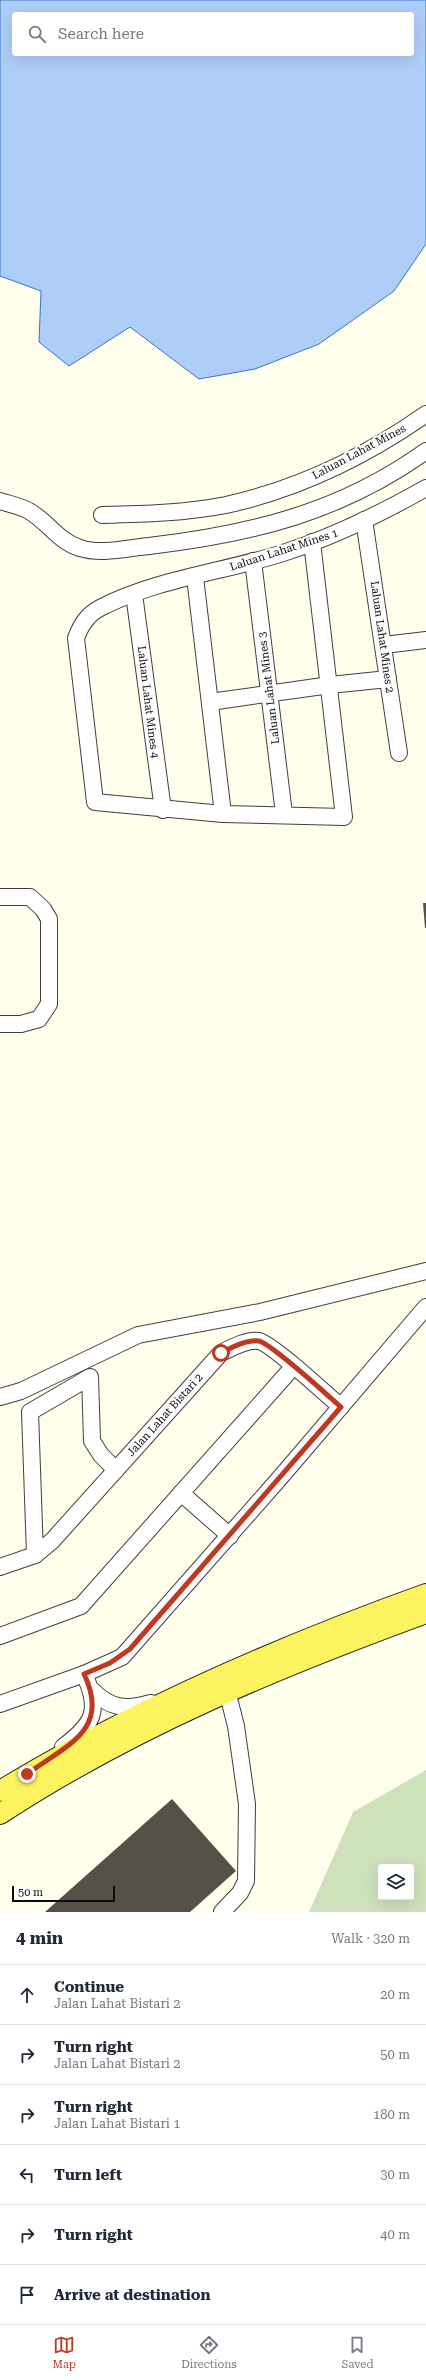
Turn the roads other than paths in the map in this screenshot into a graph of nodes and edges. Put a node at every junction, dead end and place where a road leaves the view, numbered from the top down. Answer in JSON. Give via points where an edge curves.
{"nodes":[{"id":1,"x":426,"y":414,"type":"edge"},
{"id":2,"x":426,"y":451,"type":"edge"},
{"id":3,"x":426,"y":488,"type":"edge"},
{"id":4,"x":426,"y":492,"type":"edge"},
{"id":5,"x":0,"y":501,"type":"edge"},
{"id":6,"x":102,"y":515,"type":"dead end"},
{"id":7,"x":364,"y":520,"type":"junction"},
{"id":8,"x":312,"y":542,"type":"junction"},
{"id":9,"x":253,"y":561,"type":"junction"},
{"id":10,"x":195,"y":577,"type":"junction"},
{"id":11,"x":134,"y":594,"type":"junction"},
{"id":12,"x":426,"y":640,"type":"edge"},
{"id":13,"x":384,"y":645,"type":"junction"},
{"id":14,"x":388,"y":679,"type":"junction"},
{"id":15,"x":330,"y":684,"type":"junction"},
{"id":16,"x":270,"y":694,"type":"junction"},
{"id":17,"x":210,"y":702,"type":"junction"},
{"id":18,"x":400,"y":753,"type":"dead end"},
{"id":19,"x":163,"y":810,"type":"junction"},
{"id":20,"x":223,"y":814,"type":"junction"},
{"id":21,"x":284,"y":814,"type":"junction"},
{"id":22,"x":0,"y":897,"type":"edge"},
{"id":23,"x":0,"y":1024,"type":"edge"},
{"id":24,"x":426,"y":1271,"type":"edge"},
{"id":25,"x":426,"y":1307,"type":"edge"},
{"id":26,"x":293,"y":1367,"type":"junction"},
{"id":27,"x":0,"y":1397,"type":"edge"},
{"id":28,"x":341,"y":1407,"type":"junction"},
{"id":29,"x":116,"y":1470,"type":"junction"},
{"id":30,"x":181,"y":1493,"type":"junction"},
{"id":31,"x":230,"y":1536,"type":"junction"},
{"id":32,"x":35,"y":1555,"type":"junction"},
{"id":33,"x":0,"y":1567,"type":"edge"},
{"id":34,"x":426,"y":1594,"type":"edge"},
{"id":35,"x":426,"y":1613,"type":"edge"},
{"id":36,"x":0,"y":1636,"type":"edge"},
{"id":37,"x":84,"y":1674,"type":"junction"},
{"id":38,"x":93,"y":1691,"type":"junction"},
{"id":39,"x":228,"y":1691,"type":"junction"},
{"id":40,"x":168,"y":1699,"type":"junction"},
{"id":41,"x":0,"y":1704,"type":"edge"},
{"id":42,"x":27,"y":1774,"type":"junction"},
{"id":43,"x":0,"y":1791,"type":"edge"},
{"id":44,"x":0,"y":1814,"type":"edge"},
{"id":45,"x":222,"y":1912,"type":"edge"}],
"edges":[{"from":1,"to":6,"type":"street","name":"Laluan Lahat Mines","via":[[400,432],[337,467],[280,489],[226,505],[166,512]]},
{"from":2,"to":5,"type":"street","via":[[399,470],[317,511],[253,530],[175,543],[97,551],[79,548],[57,535],[28,510]]},
{"from":3,"to":4,"type":"street"},
{"from":3,"to":7,"type":"street","name":"Laluan Lahat Mines 1"},
{"from":7,"to":8,"type":"street","name":"Laluan Lahat Mines 1","via":[[341,532]]},
{"from":7,"to":13,"type":"street","name":"Laluan Lahat Mines 2"},
{"from":8,"to":9,"type":"street","name":"Laluan Lahat Mines 1"},
{"from":8,"to":15,"type":"street"},
{"from":9,"to":10,"type":"street","name":"Laluan Lahat Mines 1"},
{"from":9,"to":16,"type":"street","name":"Laluan Lahat Mines 3"},
{"from":10,"to":11,"type":"street","name":"Laluan Lahat Mines 1"},
{"from":10,"to":17,"type":"street"},
{"from":11,"to":19,"type":"street","name":"Laluan Lahat Mines 4"},
{"from":11,"to":19,"type":"street","name":"Laluan Lahat Mines 1","via":[[99,609],[82,622],[76,638],[95,802]]},
{"from":12,"to":13,"type":"street"},
{"from":13,"to":14,"type":"street","name":"Laluan Lahat Mines 2"},
{"from":14,"to":15,"type":"street"},
{"from":14,"to":18,"type":"street","name":"Laluan Lahat Mines 2"},
{"from":15,"to":16,"type":"street"},
{"from":15,"to":21,"type":"street","via":[[344,817]]},
{"from":16,"to":17,"type":"street"},
{"from":16,"to":21,"type":"street","name":"Laluan Lahat Mines 3"},
{"from":17,"to":20,"type":"street"},
{"from":19,"to":20,"type":"street"},
{"from":20,"to":21,"type":"street"},
{"from":22,"to":23,"type":"street","via":[[30,897],[43,908],[49,919],[48,1004],[39,1019],[21,1024]]},
{"from":24,"to":27,"type":"street","via":[[260,1312],[138,1334],[21,1391]]},
{"from":25,"to":28,"type":"street"},
{"from":26,"to":28,"type":"street","name":"Jalan Lahat Bistari 2"},
{"from":26,"to":29,"type":"street","name":"Jalan Lahat Bistari 2","via":[[277,1351],[259,1341],[240,1344],[221,1353]]},
{"from":26,"to":30,"type":"street"},
{"from":28,"to":31,"type":"street"},
{"from":29,"to":32,"type":"street","name":"Jalan Lahat Bistari 2","via":[[52,1541]]},
{"from":29,"to":32,"type":"street","via":[[92,1441],[90,1377],[30,1412]]},
{"from":30,"to":31,"type":"street"},
{"from":30,"to":36,"type":"street","via":[[81,1606]]},
{"from":31,"to":37,"type":"street","via":[[122,1657]]},
{"from":32,"to":33,"type":"street","name":"Jalan Lahat Bistari 2"},
{"from":34,"to":40,"type":"main road","via":[[289,1646]]},
{"from":35,"to":39,"type":"main road","via":[[323,1651]]},
{"from":37,"to":38,"type":"street"},
{"from":37,"to":41,"type":"street"},
{"from":38,"to":40,"type":"street","via":[[102,1701],[124,1708]]},
{"from":38,"to":42,"type":"street","via":[[94,1706],[90,1724],[71,1742]]},
{"from":39,"to":44,"type":"main road","via":[[89,1760]]},
{"from":39,"to":45,"type":"street","via":[[236,1726],[247,1804],[246,1881],[240,1893]]},
{"from":40,"to":42,"type":"main road"},
{"from":42,"to":43,"type":"main road"}]}
